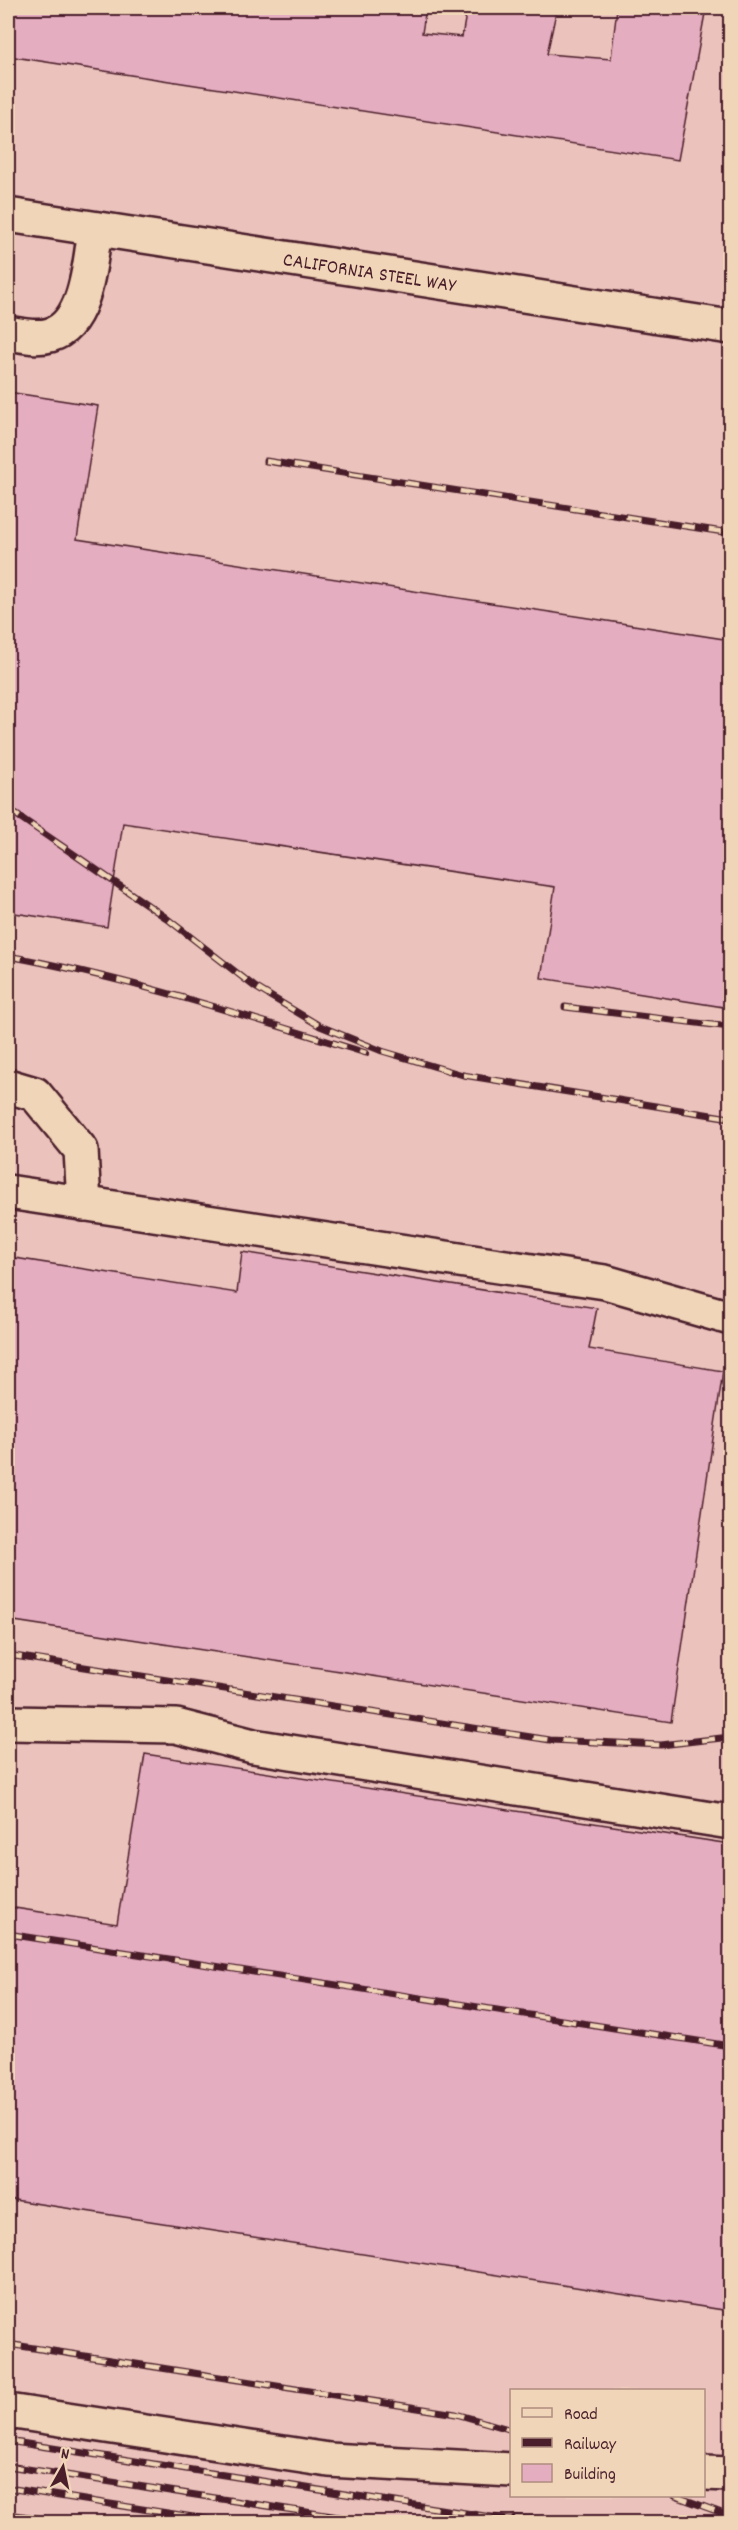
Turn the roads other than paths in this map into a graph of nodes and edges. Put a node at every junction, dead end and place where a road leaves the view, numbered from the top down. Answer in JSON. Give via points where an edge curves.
{"nodes":[{"id":1,"x":8,"y":215,"type":"edge"},
{"id":2,"x":95,"y":229,"type":"junction"},
{"id":3,"x":730,"y":327,"type":"edge"},
{"id":4,"x":8,"y":333,"type":"edge"},
{"id":5,"x":8,"y":1086,"type":"edge"},
{"id":6,"x":8,"y":1192,"type":"edge"},
{"id":7,"x":84,"y":1204,"type":"junction"},
{"id":8,"x":730,"y":1318,"type":"edge"},
{"id":9,"x":8,"y":1723,"type":"edge"},
{"id":10,"x":730,"y":1822,"type":"edge"},
{"id":11,"x":8,"y":2411,"type":"edge"},
{"id":12,"x":510,"y":2470,"type":"edge"},
{"id":13,"x":705,"y":2473,"type":"edge"},
{"id":14,"x":730,"y":2474,"type":"edge"}],
"edges":[{"from":1,"to":2,"type":"lane","name":"CALIFORNIA STEEL WAY"},
{"from":2,"to":3,"type":"lane","name":"CALIFORNIA STEEL WAY"},
{"from":2,"to":4,"type":"lane","via":[[78,310],[65,328],[48,336]]},
{"from":5,"to":7,"type":"lane","via":[[35,1095],[81,1150]]},
{"from":6,"to":7,"type":"lane"},
{"from":7,"to":8,"type":"lane","via":[[604,1282]]},
{"from":9,"to":10,"type":"lane","via":[[176,1726],[253,1746]]},
{"from":11,"to":12,"type":"lane","via":[[329,2460]]},
{"from":13,"to":14,"type":"lane"}]}
